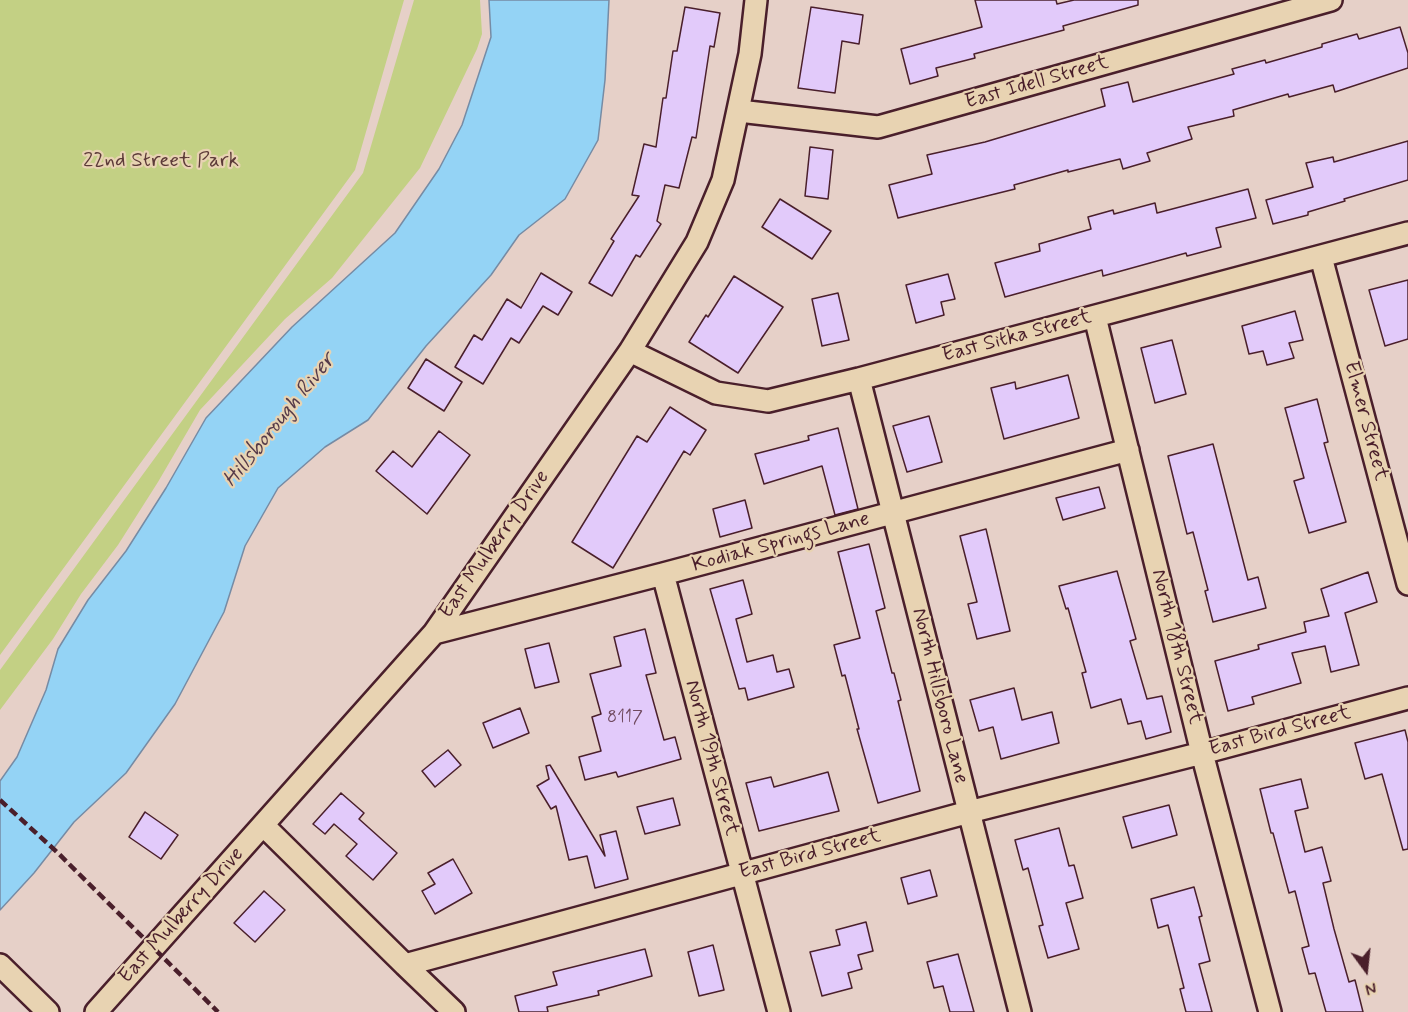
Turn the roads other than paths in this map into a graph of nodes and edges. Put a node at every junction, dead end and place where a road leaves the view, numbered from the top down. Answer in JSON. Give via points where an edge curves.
{"nodes":[{"id":1,"x":756,"y":0,"type":"edge"},
{"id":2,"x":1331,"y":0,"type":"edge"},
{"id":3,"x":739,"y":111,"type":"junction"},
{"id":4,"x":1408,"y":233,"type":"edge"},
{"id":5,"x":1321,"y":257,"type":"junction"},
{"id":6,"x":1095,"y":316,"type":"junction"},
{"id":7,"x":630,"y":351,"type":"junction"},
{"id":8,"x":860,"y":379,"type":"junction"},
{"id":9,"x":1128,"y":450,"type":"junction"},
{"id":10,"x":893,"y":514,"type":"junction"},
{"id":11,"x":663,"y":574,"type":"junction"},
{"id":12,"x":1408,"y":584,"type":"edge"},
{"id":13,"x":434,"y":633,"type":"junction"},
{"id":14,"x":1408,"y":698,"type":"edge"},
{"id":15,"x":1202,"y":753,"type":"junction"},
{"id":16,"x":969,"y":812,"type":"junction"},
{"id":17,"x":263,"y":825,"type":"junction"},
{"id":18,"x":741,"y":874,"type":"junction"},
{"id":19,"x":405,"y":965,"type":"junction"},
{"id":20,"x":3,"y":967,"type":"edge"},
{"id":21,"x":48,"y":1012,"type":"edge"},
{"id":22,"x":96,"y":1012,"type":"edge"},
{"id":23,"x":454,"y":1012,"type":"edge"},
{"id":24,"x":779,"y":1012,"type":"edge"},
{"id":25,"x":1020,"y":1012,"type":"edge"},
{"id":26,"x":1270,"y":1012,"type":"edge"}],
"edges":[{"from":1,"to":3,"type":"street","name":"East Mulberry Drive"},
{"from":2,"to":3,"type":"street","name":"East Idell Street","via":[[878,128]]},
{"from":3,"to":7,"type":"street","name":"East Mulberry Drive","via":[[723,180],[697,242]]},
{"from":4,"to":5,"type":"street","name":"East Sitka Street"},
{"from":5,"to":6,"type":"street","name":"East Sitka Street"},
{"from":5,"to":12,"type":"street","name":"Elmer Street"},
{"from":6,"to":8,"type":"street","name":"East Sitka Street"},
{"from":6,"to":9,"type":"street","name":"North 18th Street"},
{"from":7,"to":8,"type":"street","name":"East Sitka Street","via":[[716,393],[768,401]]},
{"from":7,"to":13,"type":"street","name":"East Mulberry Drive"},
{"from":8,"to":10,"type":"street","name":"North Hillsboro Lane"},
{"from":9,"to":10,"type":"street","name":"Kodiak Springs Lane"},
{"from":9,"to":15,"type":"street","name":"North 18th Street"},
{"from":10,"to":11,"type":"street","name":"Kodiak Springs Lane"},
{"from":10,"to":16,"type":"street","name":"North Hillsboro Lane"},
{"from":11,"to":13,"type":"street","name":"Kodiak Springs Lane"},
{"from":11,"to":18,"type":"street","name":"North 19th Street"},
{"from":13,"to":17,"type":"street","name":"East Mulberry Drive"},
{"from":14,"to":15,"type":"street","name":"East Bird Street"},
{"from":15,"to":16,"type":"street","name":"East Bird Street"},
{"from":15,"to":26,"type":"street","name":"North 18th Street"},
{"from":16,"to":18,"type":"street","name":"East Bird Street"},
{"from":16,"to":25,"type":"street","name":"North Hillsboro Lane"},
{"from":17,"to":19,"type":"street"},
{"from":17,"to":22,"type":"street","name":"East Mulberry Drive"},
{"from":18,"to":19,"type":"street","name":"East Bird Street"},
{"from":18,"to":24,"type":"street","name":"North 19th Street"},
{"from":19,"to":23,"type":"street"},
{"from":20,"to":21,"type":"street"}]}
